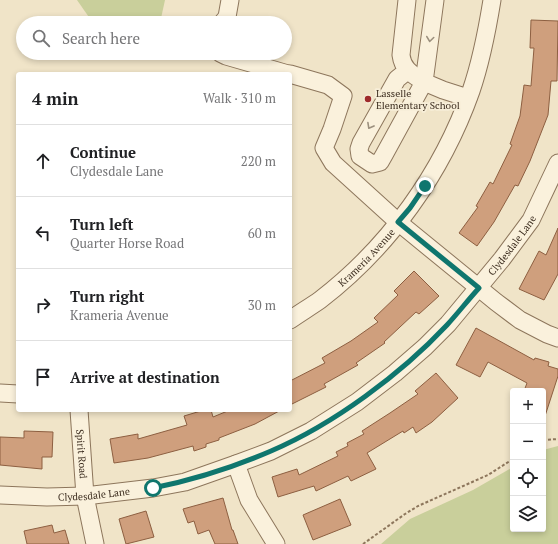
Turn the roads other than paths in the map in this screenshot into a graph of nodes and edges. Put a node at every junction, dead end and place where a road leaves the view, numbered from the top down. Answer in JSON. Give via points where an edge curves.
{"nodes":[{"id":1,"x":230,"y":0,"type":"edge"},
{"id":2,"x":409,"y":0,"type":"edge"},
{"id":3,"x":492,"y":0,"type":"edge"},
{"id":4,"x":435,"y":2,"type":"edge"},
{"id":5,"x":227,"y":16,"type":"edge"},
{"id":6,"x":240,"y":60,"type":"edge"},
{"id":7,"x":407,"y":71,"type":"junction"},
{"id":8,"x":282,"y":72,"type":"edge"},
{"id":9,"x":292,"y":75,"type":"edge"},
{"id":10,"x":424,"y":82,"type":"junction"},
{"id":11,"x":468,"y":98,"type":"junction"},
{"id":12,"x":558,"y":163,"type":"edge"},
{"id":13,"x":398,"y":222,"type":"junction"},
{"id":14,"x":479,"y":288,"type":"junction"},
{"id":15,"x":292,"y":319,"type":"edge"},
{"id":16,"x":558,"y":338,"type":"edge"},
{"id":17,"x":0,"y":393,"type":"edge"},
{"id":18,"x":16,"y":394,"type":"edge"},
{"id":19,"x":79,"y":412,"type":"edge"},
{"id":20,"x":236,"y":464,"type":"junction"},
{"id":21,"x":0,"y":495,"type":"edge"},
{"id":22,"x":85,"y":496,"type":"junction"},
{"id":23,"x":95,"y":544,"type":"edge"},
{"id":24,"x":276,"y":544,"type":"edge"}],
"edges":[{"from":1,"to":5,"type":"street"},
{"from":2,"to":4,"type":"street"},
{"from":2,"to":7,"type":"street","via":[[400,55]]},
{"from":3,"to":11,"type":"street","name":"Krameria Avenue","via":[[480,60]]},
{"from":4,"to":10,"type":"street","one_way":true},
{"from":6,"to":8,"type":"street"},
{"from":7,"to":10,"type":"street"},
{"from":7,"to":10,"type":"street","one_way":true,"via":[[397,79],[361,143],[360,156],[372,164],[380,162]]},
{"from":9,"to":13,"type":"street","via":[[328,85],[343,96],[324,148],[333,163]]},
{"from":10,"to":11,"type":"street"},
{"from":11,"to":13,"type":"street","name":"Krameria Avenue","via":[[425,186]]},
{"from":12,"to":14,"type":"street","name":"Clydesdale Lane","via":[[531,220]]},
{"from":13,"to":14,"type":"street"},
{"from":13,"to":15,"type":"street","name":"Krameria Avenue","via":[[346,278]]},
{"from":14,"to":16,"type":"street","via":[[520,320]]},
{"from":14,"to":20,"type":"street","name":"Clydesdale Lane","via":[[425,347],[357,402],[311,431],[271,451]]},
{"from":17,"to":18,"type":"street"},
{"from":19,"to":22,"type":"street","name":"Spirit Road"},
{"from":20,"to":22,"type":"street","name":"Clydesdale Lane","via":[[185,482]]},
{"from":20,"to":24,"type":"street","via":[[249,500]]},
{"from":21,"to":22,"type":"street","name":"Clydesdale Lane"},
{"from":22,"to":23,"type":"street","name":"Spirit Road"}]}
